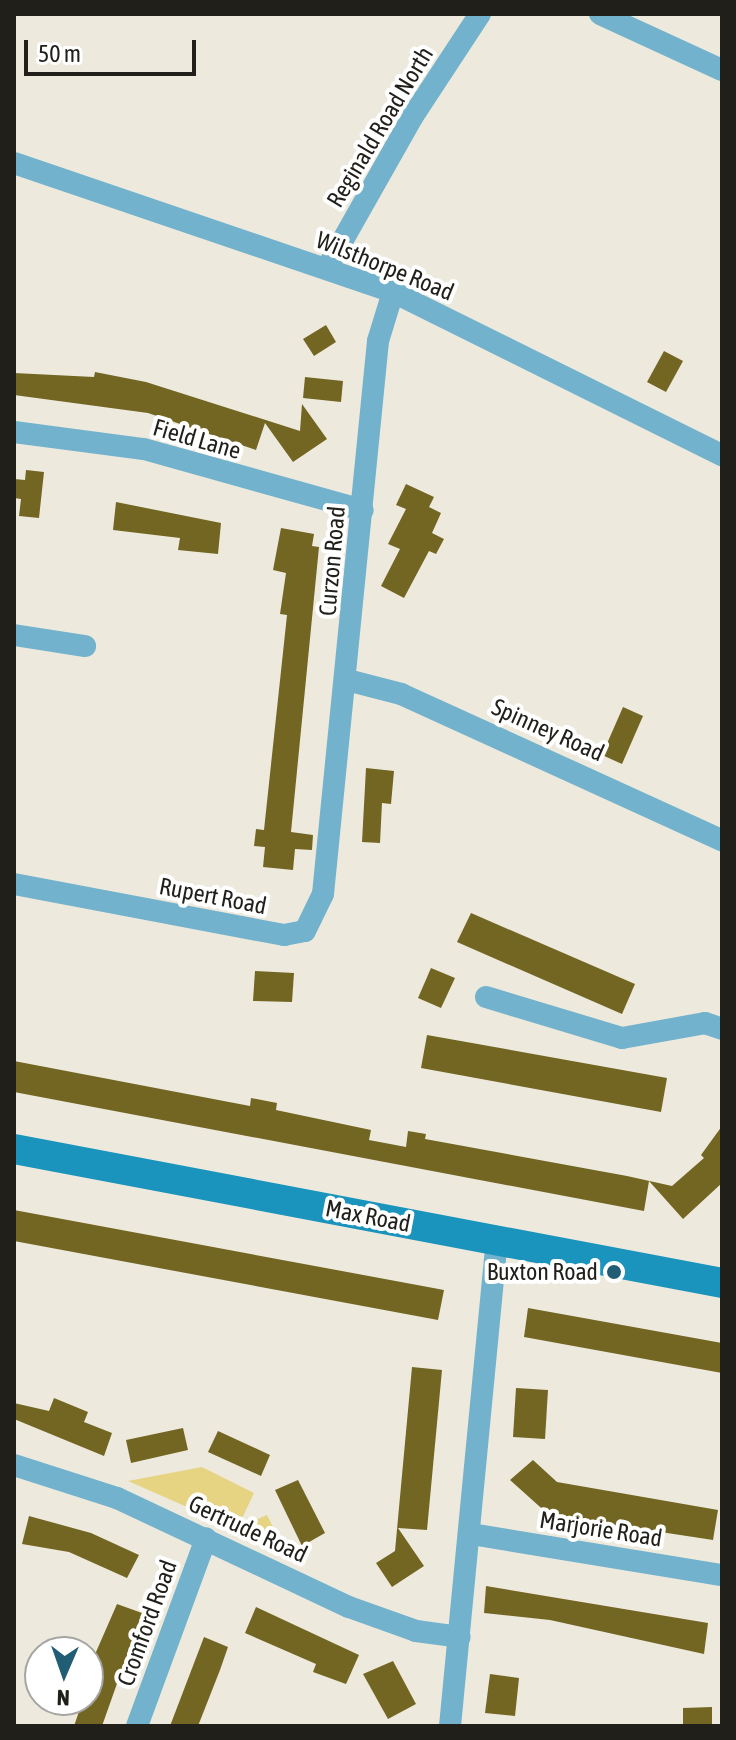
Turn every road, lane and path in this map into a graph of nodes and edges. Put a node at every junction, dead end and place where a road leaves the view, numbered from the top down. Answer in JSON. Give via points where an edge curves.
{"nodes":[{"id":1,"x":480,"y":14,"type":"edge"},
{"id":2,"x":600,"y":14,"type":"edge"},
{"id":3,"x":722,"y":70,"type":"edge"},
{"id":4,"x":14,"y":163,"type":"edge"},
{"id":5,"x":327,"y":268,"type":"junction"},
{"id":6,"x":393,"y":292,"type":"junction"},
{"id":7,"x":14,"y":432,"type":"edge"},
{"id":8,"x":722,"y":455,"type":"edge"},
{"id":9,"x":363,"y":510,"type":"junction"},
{"id":10,"x":14,"y":635,"type":"edge"},
{"id":11,"x":85,"y":646,"type":"dead end"},
{"id":12,"x":347,"y":680,"type":"junction"},
{"id":13,"x":330,"y":836,"type":"joint"},
{"id":14,"x":722,"y":840,"type":"edge"},
{"id":15,"x":14,"y":884,"type":"edge"},
{"id":16,"x":486,"y":997,"type":"dead end"},
{"id":17,"x":722,"y":1029,"type":"edge"},
{"id":18,"x":14,"y":1149,"type":"edge"},
{"id":19,"x":497,"y":1240,"type":"junction"},
{"id":20,"x":722,"y":1283,"type":"edge"},
{"id":21,"x":14,"y":1465,"type":"edge"},
{"id":22,"x":471,"y":1534,"type":"junction"},
{"id":23,"x":206,"y":1538,"type":"junction"},
{"id":24,"x":722,"y":1575,"type":"edge"},
{"id":25,"x":460,"y":1637,"type":"junction"},
{"id":26,"x":137,"y":1726,"type":"edge"},
{"id":27,"x":450,"y":1726,"type":"edge"}],
"edges":[{"from":1,"to":5,"type":"street","name":"Reginald Road North","via":[[413,116]]},
{"from":2,"to":3,"type":"street"},
{"from":4,"to":5,"type":"street","name":"Wilsthorpe Road"},
{"from":5,"to":6,"type":"street","name":"Wilsthorpe Road"},
{"from":6,"to":8,"type":"street","name":"Wilsthorpe Road"},
{"from":6,"to":9,"type":"street","name":"Curzon Road","via":[[378,341]]},
{"from":7,"to":9,"type":"street","name":"Field Lane","via":[[144,449]]},
{"from":9,"to":12,"type":"street","name":"Curzon Road"},
{"from":10,"to":11,"type":"street"},
{"from":12,"to":13,"type":"street","name":"Curzon Road"},
{"from":12,"to":14,"type":"street","name":"Spinney Road","via":[[379,685],[449,714]]},
{"from":13,"to":15,"type":"street","name":"Rupert Road","via":[[323,894],[305,931],[284,935]]},
{"from":16,"to":17,"type":"street","via":[[622,1038],[705,1023]]},
{"from":18,"to":19,"type":"street","name":"Max Road"},
{"from":19,"to":20,"type":"street","name":"Max Road"},
{"from":19,"to":22,"type":"street"},
{"from":21,"to":23,"type":"street","name":"Gertrude Road","via":[[117,1498]]},
{"from":22,"to":24,"type":"street","name":"Marjorie Road"},
{"from":22,"to":25,"type":"street"},
{"from":23,"to":25,"type":"street","name":"Gertrude Road","via":[[349,1607],[416,1631]]},
{"from":23,"to":26,"type":"street","name":"Cromford Road"},
{"from":25,"to":27,"type":"street"}]}
